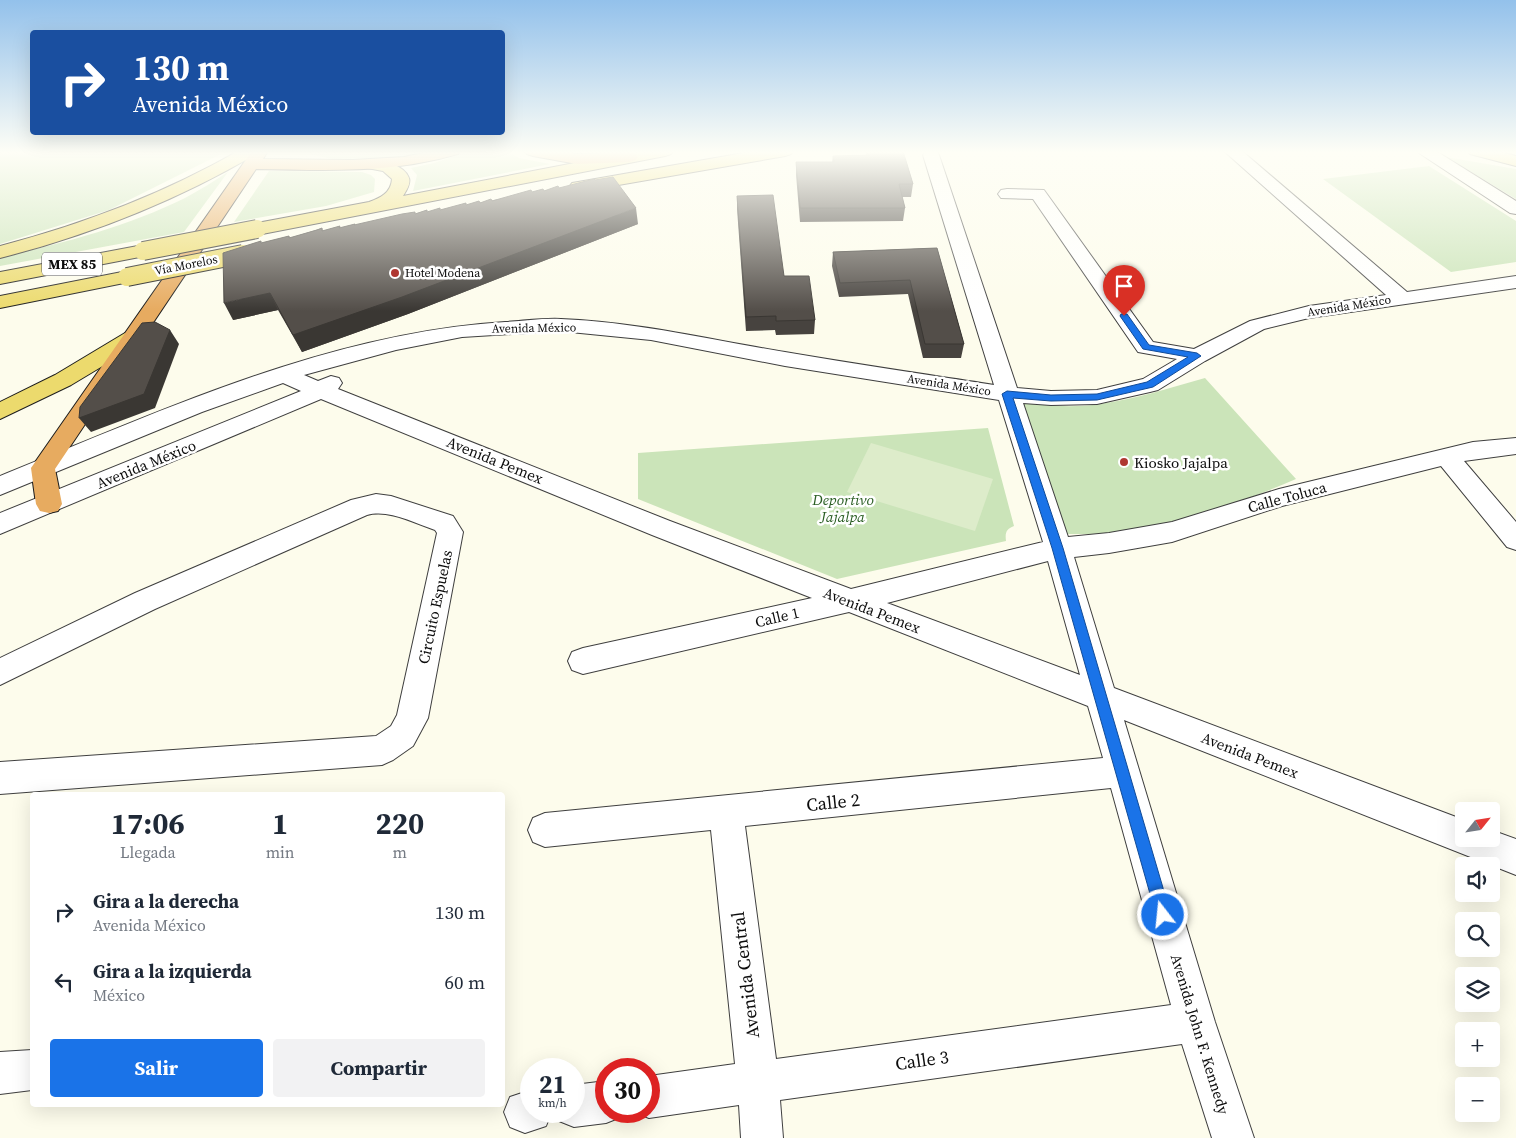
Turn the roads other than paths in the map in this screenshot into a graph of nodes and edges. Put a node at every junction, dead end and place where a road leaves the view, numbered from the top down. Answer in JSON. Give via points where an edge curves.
{"nodes":[{"id":1,"x":141,"y":204,"type":"edge"},
{"id":2,"x":222,"y":204,"type":"edge"},
{"id":3,"x":377,"y":204,"type":"edge"},
{"id":4,"x":390,"y":204,"type":"edge"},
{"id":5,"x":947,"y":204,"type":"edge"},
{"id":6,"x":1045,"y":204,"type":"edge"},
{"id":7,"x":1293,"y":204,"type":"edge"},
{"id":8,"x":370,"y":208,"type":"junction"},
{"id":9,"x":263,"y":250,"type":"edge"},
{"id":10,"x":0,"y":252,"type":"edge"},
{"id":11,"x":0,"y":278,"type":"edge"},
{"id":12,"x":1516,"y":282,"type":"edge"},
{"id":13,"x":1401,"y":297,"type":"junction"},
{"id":14,"x":0,"y":302,"type":"edge"},
{"id":15,"x":133,"y":338,"type":"junction"},
{"id":16,"x":396,"y":344,"type":"junction"},
{"id":17,"x":1197,"y":356,"type":"junction"},
{"id":18,"x":109,"y":371,"type":"junction"},
{"id":19,"x":283,"y":376,"type":"junction"},
{"id":20,"x":320,"y":389,"type":"junction"},
{"id":21,"x":1007,"y":394,"type":"junction"},
{"id":22,"x":0,"y":411,"type":"edge"},
{"id":23,"x":0,"y":424,"type":"edge"},
{"id":24,"x":1516,"y":446,"type":"edge"},
{"id":25,"x":1447,"y":457,"type":"junction"},
{"id":26,"x":43,"y":468,"type":"junction"},
{"id":27,"x":0,"y":486,"type":"edge"},
{"id":28,"x":49,"y":504,"type":"junction"},
{"id":29,"x":0,"y":524,"type":"edge"},
{"id":30,"x":1516,"y":540,"type":"edge"},
{"id":31,"x":1058,"y":548,"type":"junction"},
{"id":32,"x":849,"y":601,"type":"junction"},
{"id":33,"x":583,"y":661,"type":"dead end"},
{"id":34,"x":0,"y":672,"type":"edge"},
{"id":35,"x":1100,"y":698,"type":"junction"},
{"id":36,"x":1121,"y":772,"type":"junction"},
{"id":37,"x":0,"y":778,"type":"edge"},
{"id":38,"x":726,"y":813,"type":"junction"},
{"id":39,"x":545,"y":830,"type":"dead end"},
{"id":40,"x":1455,"y":834,"type":"edge"},
{"id":41,"x":1492,"y":848,"type":"edge"},
{"id":42,"x":1516,"y":857,"type":"edge"},
{"id":43,"x":1195,"y":1022,"type":"junction"},
{"id":44,"x":30,"y":1070,"type":"edge"},
{"id":45,"x":0,"y":1073,"type":"edge"},
{"id":46,"x":758,"y":1083,"type":"junction"},
{"id":47,"x":660,"y":1095,"type":"edge"},
{"id":48,"x":762,"y":1138,"type":"edge"},
{"id":49,"x":1233,"y":1138,"type":"edge"}],
"edges":[{"from":1,"to":10,"type":"main road","via":[[67,232]]},
{"from":2,"to":15,"type":"highway"},
{"from":3,"to":8,"type":"main road"},
{"from":4,"to":8,"type":"main road","name":"Vía Morelos","number":"MEX 85"},
{"from":5,"to":21,"type":"street","name":"Avenida John F. Kennedy"},
{"from":6,"to":17,"type":"street","via":[[1146,347]]},
{"from":7,"to":13,"type":"street"},
{"from":8,"to":11,"type":"main road","name":"Vía Morelos","number":"MEX 85","bridge":true},
{"from":9,"to":14,"type":"main road","name":"Vía Morelos","number":"MEX 85","bridge":true},
{"from":12,"to":13,"type":"street","name":"Avenida México"},
{"from":13,"to":17,"type":"street","name":"Avenida México","via":[[1309,312],[1257,325]]},
{"from":15,"to":18,"type":"highway"},
{"from":15,"to":22,"type":"main road","via":[[63,380]]},
{"from":16,"to":19,"type":"street","name":"Avenida México","via":[[311,365]]},
{"from":16,"to":20,"type":"street","name":"Avenida México"},
{"from":16,"to":21,"type":"street","name":"Avenida México","via":[[462,331],[560,325],[652,334],[794,361]]},
{"from":17,"to":21,"type":"street","name":"Avenida México","via":[[1150,384],[1097,397],[1051,398]]},
{"from":18,"to":23,"type":"main road"},
{"from":18,"to":26,"type":"highway"},
{"from":19,"to":20,"type":"street","name":"Avenida Pemex"},
{"from":19,"to":26,"type":"street","name":"Avenida México","via":[[194,407]]},
{"from":20,"to":28,"type":"street","name":"Avenida México","via":[[306,398]]},
{"from":20,"to":32,"type":"street","name":"Avenida Pemex"},
{"from":21,"to":31,"type":"street","name":"Avenida John F. Kennedy"},
{"from":24,"to":25,"type":"street","name":"Calle Toluca","via":[[1473,450]]},
{"from":25,"to":30,"type":"street"},
{"from":25,"to":31,"type":"street","name":"Calle Toluca","via":[[1279,498],[1172,532]]},
{"from":26,"to":27,"type":"street","name":"Avenida México"},
{"from":26,"to":28,"type":"highway"},
{"from":28,"to":29,"type":"street","name":"Avenida México"},
{"from":31,"to":32,"type":"street","name":"Calle 1"},
{"from":31,"to":35,"type":"street","name":"Avenida John F. Kennedy"},
{"from":32,"to":33,"type":"street","name":"Calle 1"},
{"from":32,"to":35,"type":"street","name":"Avenida Pemex"},
{"from":34,"to":37,"type":"street","name":"Circuito Espuelas","via":[[145,601],[376,502],[444,523],[450,532],[412,718],[402,736],[382,750]]},
{"from":35,"to":36,"type":"street","name":"Avenida John F. Kennedy"},
{"from":35,"to":40,"type":"street","name":"Avenida Pemex"},
{"from":36,"to":38,"type":"street","name":"Calle 2"},
{"from":36,"to":43,"type":"street","name":"Avenida John F. Kennedy"},
{"from":38,"to":39,"type":"street","name":"Calle 2"},
{"from":38,"to":46,"type":"street","name":"Avenida Central"},
{"from":41,"to":42,"type":"street"},
{"from":43,"to":46,"type":"street","name":"Calle 3"},
{"from":43,"to":49,"type":"street","name":"Avenida John F. Kennedy"},
{"from":44,"to":45,"type":"street"},
{"from":46,"to":47,"type":"street","name":"Calle 3"},
{"from":46,"to":48,"type":"street","name":"Avenida Central"}]}
